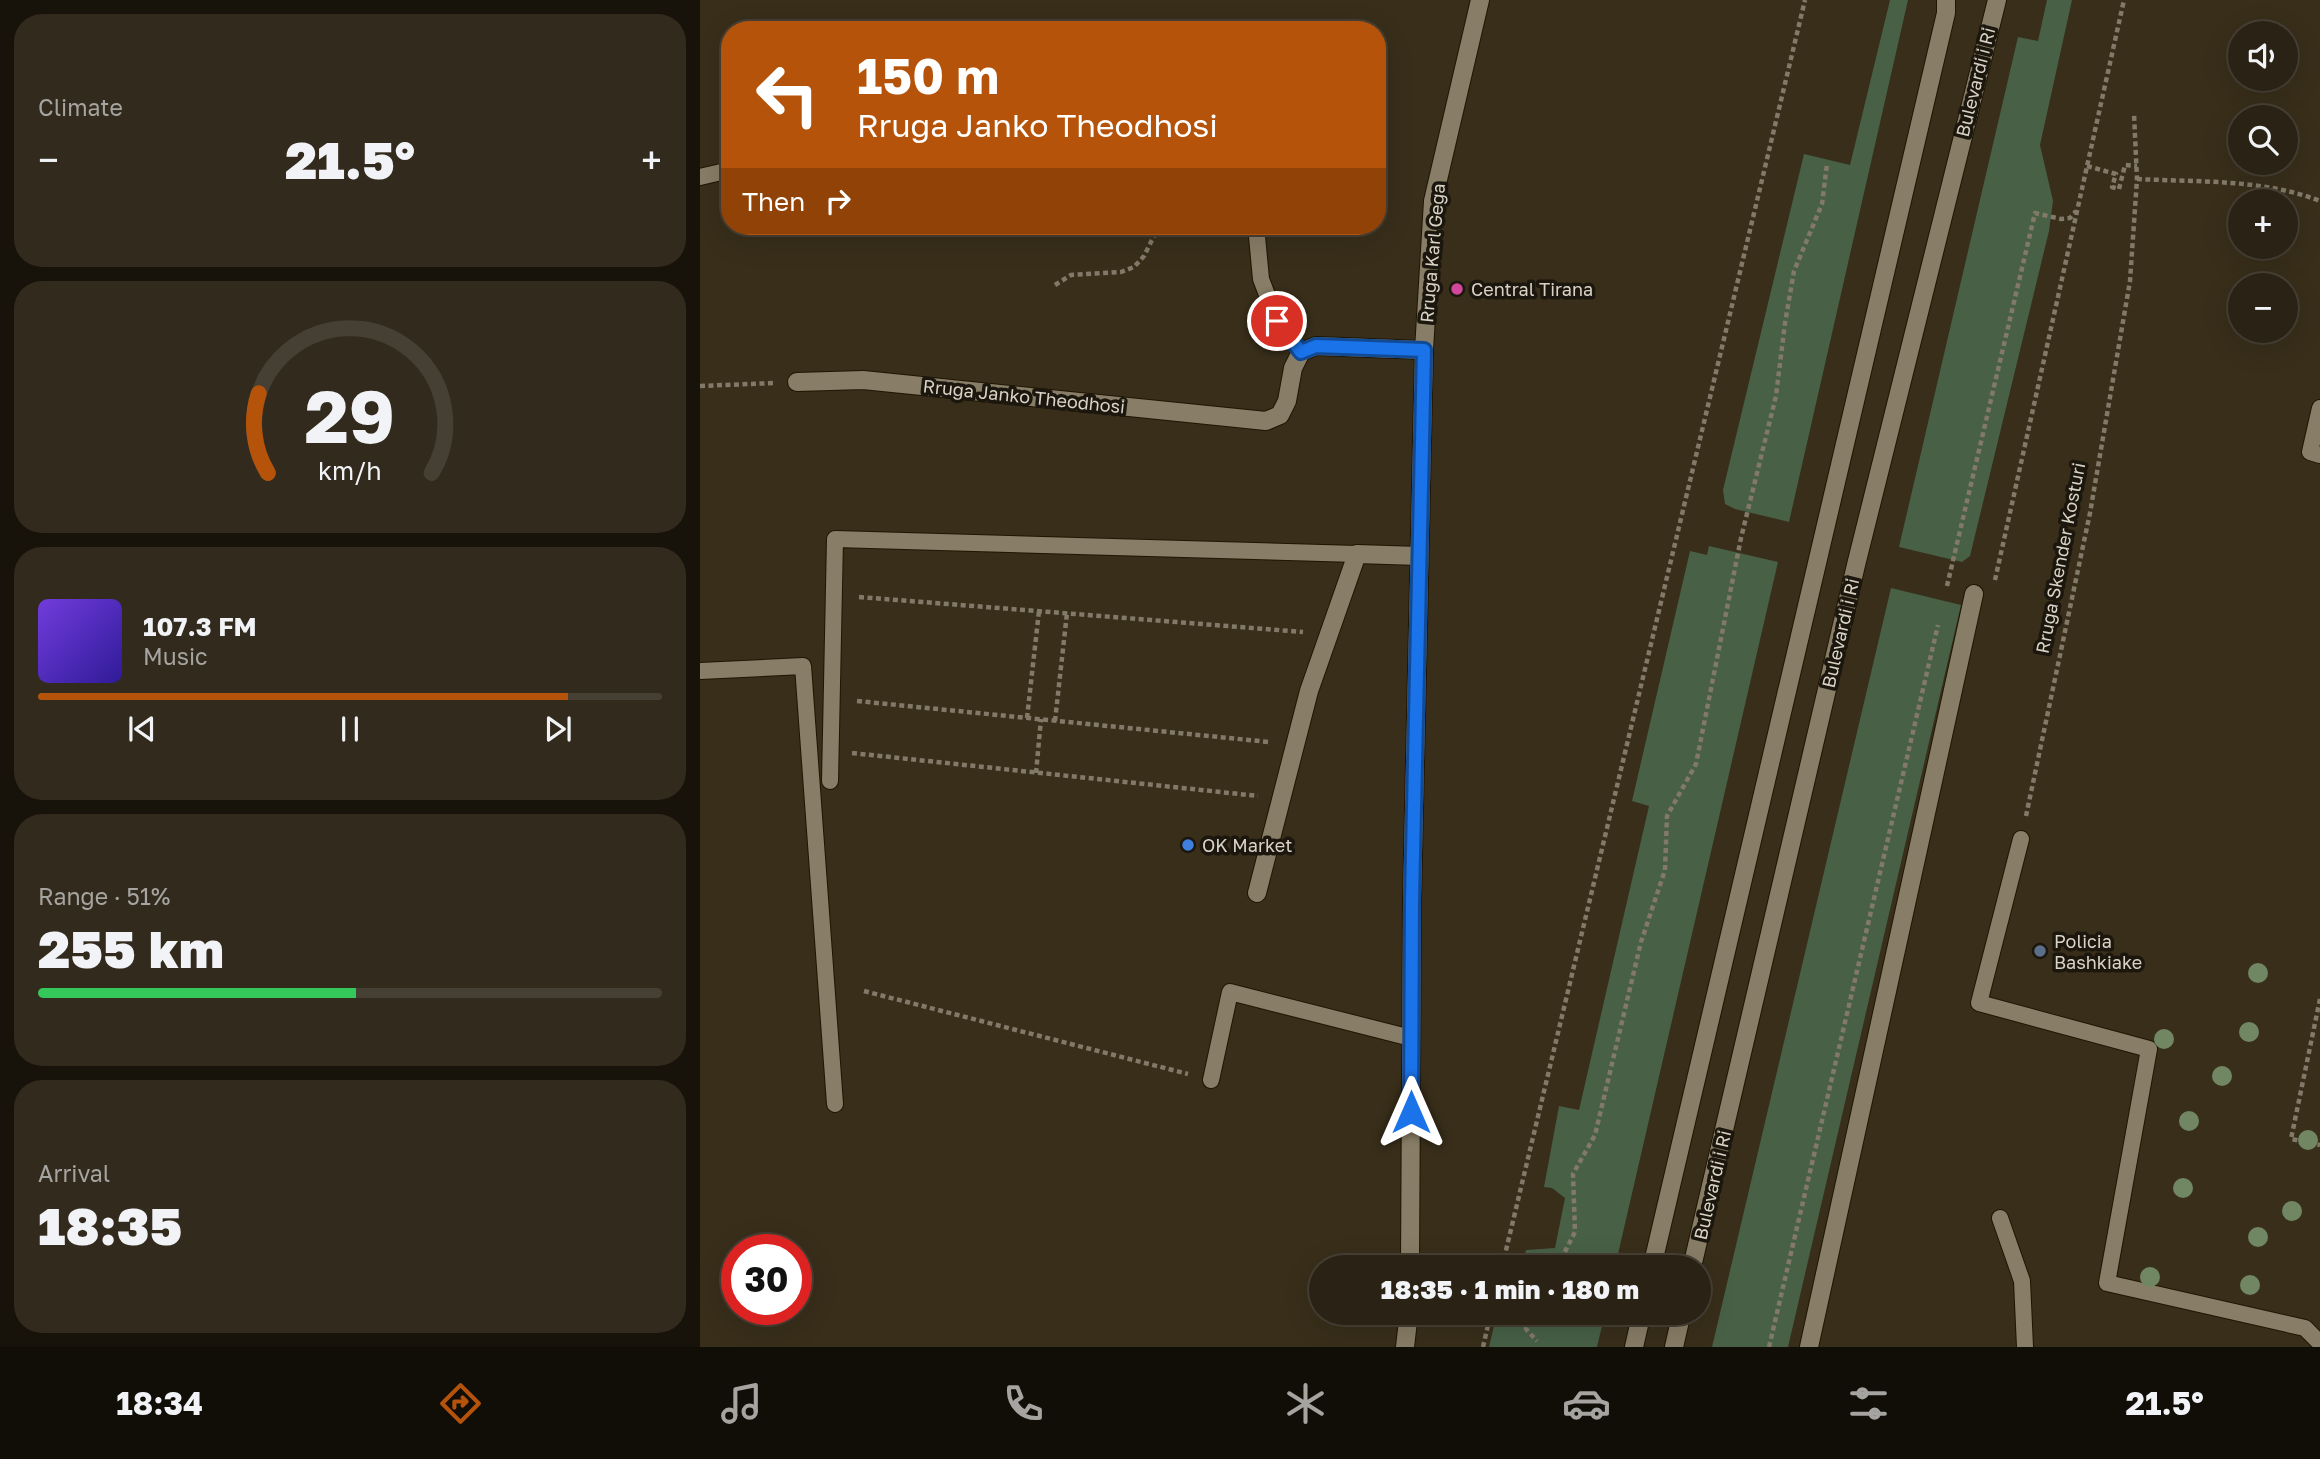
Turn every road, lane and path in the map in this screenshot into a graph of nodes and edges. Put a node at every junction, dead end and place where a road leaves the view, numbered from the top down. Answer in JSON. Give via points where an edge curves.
{"nodes":[{"id":1,"x":1480,"y":0,"type":"edge"},
{"id":2,"x":1805,"y":0,"type":"edge"},
{"id":3,"x":1946,"y":0,"type":"edge"},
{"id":4,"x":1997,"y":0,"type":"edge"},
{"id":5,"x":2124,"y":0,"type":"edge"},
{"id":6,"x":2134,"y":114,"type":"dead end"},
{"id":7,"x":1827,"y":164,"type":"dead end"},
{"id":8,"x":2087,"y":166,"type":"junction"},
{"id":9,"x":2137,"y":166,"type":"junction"},
{"id":10,"x":721,"y":172,"type":"edge"},
{"id":11,"x":700,"y":177,"type":"edge"},
{"id":12,"x":2137,"y":179,"type":"junction"},
{"id":13,"x":2320,"y":201,"type":"edge"},
{"id":14,"x":2076,"y":211,"type":"junction"},
{"id":15,"x":1155,"y":235,"type":"edge"},
{"id":16,"x":1256,"y":235,"type":"edge"},
{"id":17,"x":1055,"y":285,"type":"dead end"},
{"id":18,"x":1424,"y":350,"type":"junction"},
{"id":19,"x":1301,"y":352,"type":"junction"},
{"id":20,"x":797,"y":382,"type":"joint"},
{"id":21,"x":700,"y":386,"type":"edge"},
{"id":22,"x":2320,"y":408,"type":"edge"},
{"id":23,"x":2320,"y":455,"type":"edge"},
{"id":24,"x":1357,"y":554,"type":"junction"},
{"id":25,"x":1419,"y":556,"type":"junction"},
{"id":26,"x":834,"y":594,"type":"junction"},
{"id":27,"x":1945,"y":594,"type":"dead end"},
{"id":28,"x":1973,"y":594,"type":"joint"},
{"id":29,"x":1039,"y":611,"type":"junction"},
{"id":30,"x":1068,"y":613,"type":"junction"},
{"id":31,"x":1940,"y":614,"type":"dead end"},
{"id":32,"x":1329,"y":634,"type":"junction"},
{"id":33,"x":700,"y":671,"type":"edge"},
{"id":34,"x":831,"y":699,"type":"junction"},
{"id":35,"x":1027,"y":718,"type":"junction"},
{"id":36,"x":1041,"y":719,"type":"junction"},
{"id":37,"x":1055,"y":721,"type":"junction"},
{"id":38,"x":1295,"y":744,"type":"junction"},
{"id":39,"x":831,"y":751,"type":"junction"},
{"id":40,"x":1036,"y":773,"type":"junction"},
{"id":41,"x":830,"y":781,"type":"dead end"},
{"id":42,"x":1281,"y":798,"type":"junction"},
{"id":43,"x":2021,"y":839,"type":"joint"},
{"id":44,"x":1257,"y":893,"type":"dead end"},
{"id":45,"x":864,"y":991,"type":"dead end"},
{"id":46,"x":2320,"y":999,"type":"edge"},
{"id":47,"x":1411,"y":1038,"type":"junction"},
{"id":48,"x":1211,"y":1080,"type":"joint"},
{"id":49,"x":835,"y":1104,"type":"dead end"},
{"id":50,"x":2320,"y":1145,"type":"edge"},
{"id":51,"x":2000,"y":1218,"type":"dead end"},
{"id":52,"x":1410,"y":1255,"type":"edge"},
{"id":53,"x":1505,"y":1255,"type":"edge"},
{"id":54,"x":1563,"y":1255,"type":"edge"},
{"id":55,"x":1656,"y":1255,"type":"edge"},
{"id":56,"x":1695,"y":1255,"type":"edge"},
{"id":57,"x":1408,"y":1325,"type":"edge"},
{"id":58,"x":1488,"y":1325,"type":"edge"},
{"id":59,"x":1528,"y":1325,"type":"edge"},
{"id":60,"x":1639,"y":1325,"type":"edge"},
{"id":61,"x":1679,"y":1325,"type":"edge"},
{"id":62,"x":1537,"y":1341,"type":"dead end"},
{"id":63,"x":2320,"y":1343,"type":"edge"},
{"id":64,"x":1405,"y":1347,"type":"edge"},
{"id":65,"x":1483,"y":1347,"type":"edge"},
{"id":66,"x":1633,"y":1347,"type":"edge"},
{"id":67,"x":1674,"y":1347,"type":"edge"},
{"id":68,"x":1769,"y":1347,"type":"edge"},
{"id":69,"x":1809,"y":1347,"type":"edge"},
{"id":70,"x":2025,"y":1347,"type":"edge"}],
"edges":[{"from":1,"to":18,"type":"street","name":"Rruga Karl Gega","via":[[1433,201]]},
{"from":2,"to":53,"type":"path"},
{"from":3,"to":55,"type":"street"},
{"from":4,"to":56,"type":"street","name":"Bulevardi i Ri","via":[[1856,565]]},
{"from":5,"to":8,"type":"path"},
{"from":6,"to":9,"type":"path","name":"Rruga Skender Kosturi"},
{"from":7,"to":54,"type":"path","via":[[1822,204],[1794,271],[1776,396],[1741,538],[1696,764],[1667,816],[1665,870],[1641,942],[1595,1135],[1573,1174],[1575,1232]]},
{"from":8,"to":9,"type":"path","via":[[2116,174],[2112,187],[2119,189],[2124,165]]},
{"from":8,"to":14,"type":"path"},
{"from":9,"to":12,"type":"path","name":"Rruga Skender Kosturi"},
{"from":10,"to":11,"type":"lane"},
{"from":12,"to":13,"type":"path","via":[[2255,186]]},
{"from":12,"to":43,"type":"path","name":"Rruga Skender Kosturi","via":[[2130,281],[2090,513]]},
{"from":14,"to":27,"type":"path","via":[[2061,219],[2035,213]]},
{"from":14,"to":28,"type":"path","via":[[1992,594]]},
{"from":15,"to":17,"type":"path","via":[[1134,267],[1071,275]]},
{"from":16,"to":19,"type":"lane","via":[[1261,279],[1277,321]]},
{"from":18,"to":19,"type":"street","via":[[1316,346]]},
{"from":18,"to":25,"type":"street","name":"Rruga Karl Gega"},
{"from":19,"to":20,"type":"street","name":"Rruga Janko Theodhosi","via":[[1280,415],[1266,421],[863,380]]},
{"from":20,"to":21,"type":"path"},
{"from":22,"to":23,"type":"lane","via":[[2310,452]]},
{"from":24,"to":25,"type":"street"},
{"from":24,"to":26,"type":"lane","via":[[835,539]]},
{"from":24,"to":32,"type":"street"},
{"from":25,"to":47,"type":"street","name":"Rruga Karl Gega"},
{"from":26,"to":29,"type":"path"},
{"from":26,"to":34,"type":"lane"},
{"from":28,"to":69,"type":"street"},
{"from":29,"to":30,"type":"path"},
{"from":29,"to":35,"type":"path"},
{"from":30,"to":32,"type":"path"},
{"from":30,"to":37,"type":"path"},
{"from":31,"to":68,"type":"path"},
{"from":32,"to":38,"type":"street"},
{"from":33,"to":49,"type":"lane","via":[[803,666]]},
{"from":34,"to":35,"type":"path"},
{"from":34,"to":39,"type":"lane"},
{"from":35,"to":36,"type":"path"},
{"from":36,"to":37,"type":"path"},
{"from":36,"to":40,"type":"path"},
{"from":37,"to":38,"type":"path"},
{"from":38,"to":42,"type":"street"},
{"from":39,"to":40,"type":"path"},
{"from":39,"to":41,"type":"lane"},
{"from":40,"to":42,"type":"path"},
{"from":42,"to":44,"type":"street"},
{"from":43,"to":63,"type":"lane","via":[[1979,1003],[2149,1049],[2107,1283],[2305,1328]]},
{"from":45,"to":48,"type":"path"},
{"from":46,"to":50,"type":"path","via":[[2291,1139]]},
{"from":47,"to":48,"type":"lane","via":[[1230,992]]},
{"from":47,"to":52,"type":"street","name":"Rruga Karl Gega"},
{"from":51,"to":70,"type":"lane","via":[[2022,1281]]},
{"from":57,"to":64,"type":"street"},
{"from":58,"to":65,"type":"path"},
{"from":59,"to":62,"type":"path","via":[[1526,1329]]},
{"from":60,"to":66,"type":"street"},
{"from":61,"to":67,"type":"street"}]}
